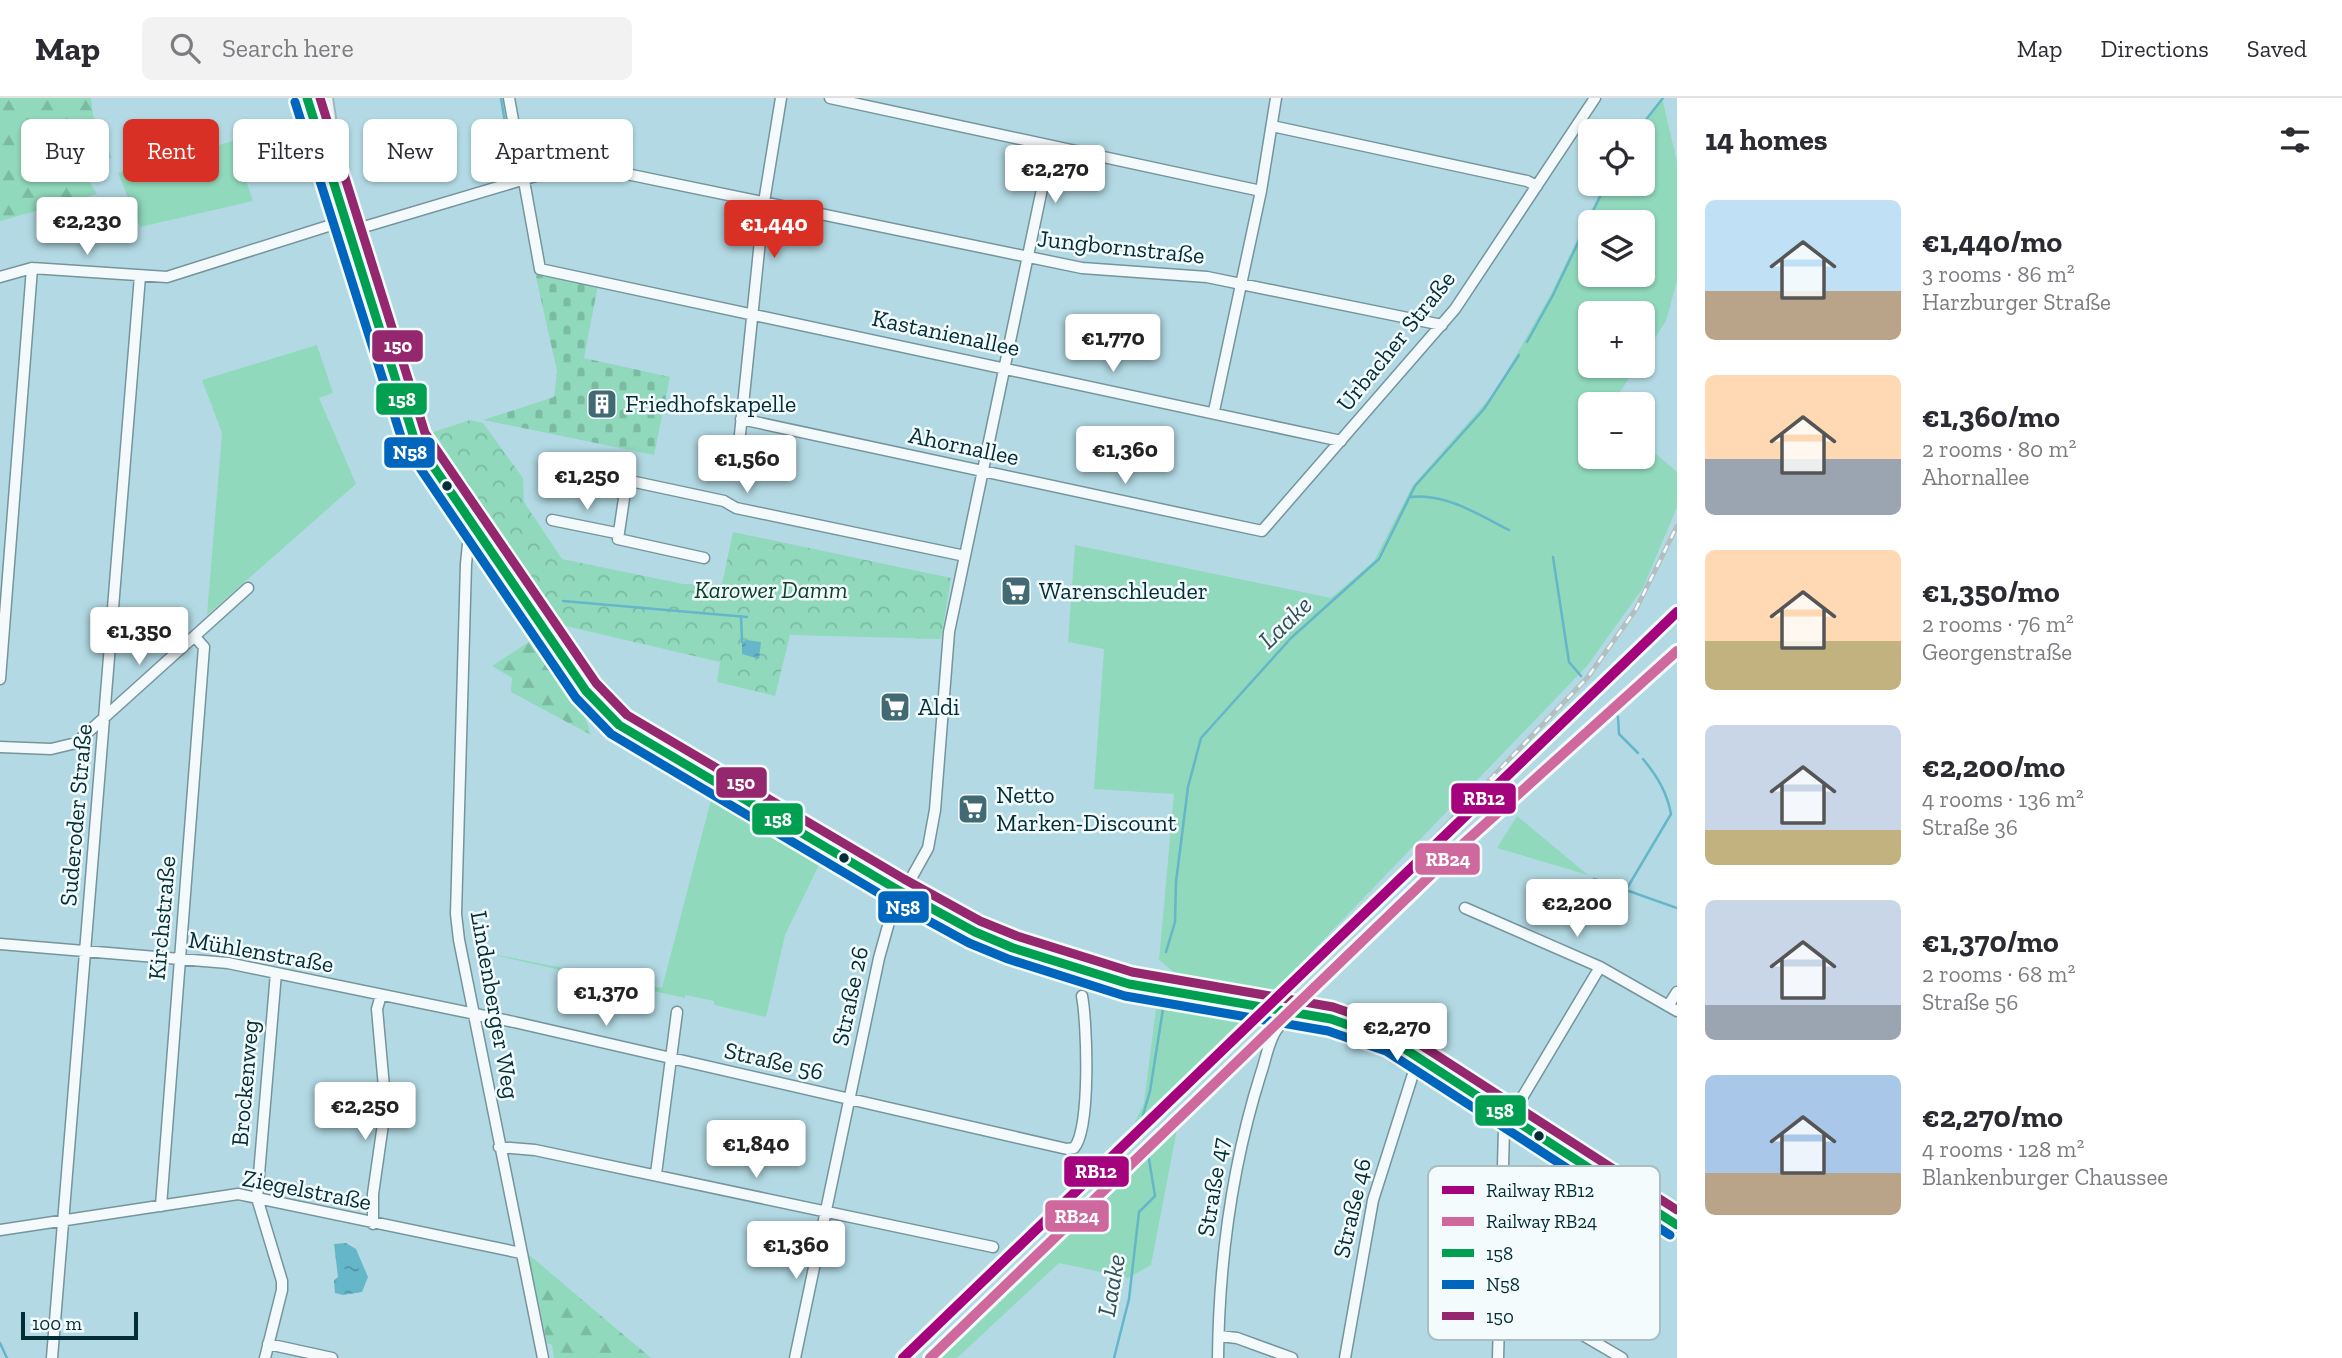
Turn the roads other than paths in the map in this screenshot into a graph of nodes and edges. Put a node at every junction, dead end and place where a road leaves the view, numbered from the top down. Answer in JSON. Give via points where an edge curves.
{"nodes":[{"id":1,"x":307,"y":98,"type":"edge"},
{"id":2,"x":326,"y":98,"type":"edge"},
{"id":3,"x":509,"y":98,"type":"edge"},
{"id":4,"x":781,"y":98,"type":"edge"},
{"id":5,"x":830,"y":98,"type":"edge"},
{"id":6,"x":1276,"y":98,"type":"edge"},
{"id":7,"x":1595,"y":98,"type":"edge"},
{"id":8,"x":513,"y":119,"type":"edge"},
{"id":9,"x":1272,"y":126,"type":"junction"},
{"id":10,"x":1051,"y":146,"type":"junction"},
{"id":11,"x":633,"y":175,"type":"edge"},
{"id":12,"x":515,"y":182,"type":"edge"},
{"id":13,"x":523,"y":182,"type":"edge"},
{"id":14,"x":1537,"y":186,"type":"junction"},
{"id":15,"x":1261,"y":191,"type":"junction"},
{"id":16,"x":339,"y":195,"type":"junction"},
{"id":17,"x":764,"y":202,"type":"junction"},
{"id":18,"x":346,"y":227,"type":"junction"},
{"id":19,"x":1028,"y":258,"type":"junction"},
{"id":20,"x":32,"y":268,"type":"junction"},
{"id":21,"x":140,"y":276,"type":"junction"},
{"id":22,"x":0,"y":277,"type":"edge"},
{"id":23,"x":1242,"y":283,"type":"junction"},
{"id":24,"x":753,"y":314,"type":"junction"},
{"id":25,"x":1442,"y":325,"type":"junction"},
{"id":26,"x":1005,"y":367,"type":"junction"},
{"id":27,"x":1214,"y":411,"type":"junction"},
{"id":28,"x":741,"y":419,"type":"junction"},
{"id":29,"x":1341,"y":441,"type":"junction"},
{"id":30,"x":983,"y":471,"type":"junction"},
{"id":31,"x":736,"y":473,"type":"dead end"},
{"id":32,"x":552,"y":520,"type":"dead end"},
{"id":33,"x":1262,"y":531,"type":"joint"},
{"id":34,"x":480,"y":533,"type":"junction"},
{"id":35,"x":616,"y":533,"type":"junction"},
{"id":36,"x":965,"y":556,"type":"junction"},
{"id":37,"x":704,"y":558,"type":"dead end"},
{"id":38,"x":248,"y":587,"type":"dead end"},
{"id":39,"x":195,"y":637,"type":"junction"},
{"id":40,"x":0,"y":679,"type":"edge"},
{"id":41,"x":104,"y":719,"type":"junction"},
{"id":42,"x":0,"y":747,"type":"edge"},
{"id":43,"x":900,"y":892,"type":"junction"},
{"id":44,"x":1465,"y":908,"type":"dead end"},
{"id":45,"x":0,"y":944,"type":"edge"},
{"id":46,"x":86,"y":951,"type":"junction"},
{"id":47,"x":179,"y":958,"type":"junction"},
{"id":48,"x":1600,"y":967,"type":"junction"},
{"id":49,"x":276,"y":973,"type":"junction"},
{"id":50,"x":1677,"y":992,"type":"edge"},
{"id":51,"x":380,"y":995,"type":"junction"},
{"id":52,"x":1082,"y":996,"type":"dead end"},
{"id":53,"x":1673,"y":1008,"type":"edge"},
{"id":54,"x":677,"y":1012,"type":"dead end"},
{"id":55,"x":471,"y":1013,"type":"junction"},
{"id":56,"x":1278,"y":1028,"type":"dead end"},
{"id":57,"x":671,"y":1058,"type":"junction"},
{"id":58,"x":1414,"y":1071,"type":"dead end"},
{"id":59,"x":849,"y":1100,"type":"junction"},
{"id":60,"x":1509,"y":1115,"type":"junction"},
{"id":61,"x":499,"y":1147,"type":"junction"},
{"id":62,"x":1503,"y":1166,"type":"edge"},
{"id":63,"x":1587,"y":1166,"type":"edge"},
{"id":64,"x":656,"y":1174,"type":"junction"},
{"id":65,"x":257,"y":1198,"type":"junction"},
{"id":66,"x":161,"y":1206,"type":"junction"},
{"id":67,"x":827,"y":1211,"type":"junction"},
{"id":68,"x":1660,"y":1214,"type":"edge"},
{"id":69,"x":63,"y":1222,"type":"junction"},
{"id":70,"x":373,"y":1224,"type":"junction"},
{"id":71,"x":1677,"y":1225,"type":"edge"},
{"id":72,"x":0,"y":1230,"type":"edge"},
{"id":73,"x":993,"y":1247,"type":"dead end"},
{"id":74,"x":521,"y":1253,"type":"junction"},
{"id":75,"x":1219,"y":1336,"type":"junction"},
{"id":76,"x":1498,"y":1340,"type":"edge"},
{"id":77,"x":1591,"y":1340,"type":"edge"},
{"id":78,"x":268,"y":1344,"type":"junction"},
{"id":79,"x":52,"y":1358,"type":"edge"},
{"id":80,"x":265,"y":1358,"type":"edge"},
{"id":81,"x":332,"y":1358,"type":"edge"},
{"id":82,"x":543,"y":1358,"type":"edge"},
{"id":83,"x":795,"y":1358,"type":"edge"},
{"id":84,"x":1218,"y":1358,"type":"edge"},
{"id":85,"x":1292,"y":1358,"type":"edge"},
{"id":86,"x":1345,"y":1358,"type":"edge"},
{"id":87,"x":1497,"y":1358,"type":"edge"},
{"id":88,"x":1622,"y":1358,"type":"edge"}],
"edges":[{"from":1,"to":16,"type":"main road"},
{"from":2,"to":16,"type":"main road"},
{"from":3,"to":8,"type":"street"},
{"from":4,"to":17,"type":"street"},
{"from":5,"to":10,"type":"street"},
{"from":6,"to":9,"type":"street"},
{"from":7,"to":14,"type":"street","name":"Urbacher Straße"},
{"from":9,"to":14,"type":"street"},
{"from":9,"to":15,"type":"street"},
{"from":10,"to":15,"type":"street"},
{"from":10,"to":19,"type":"street","name":"Straße 26"},
{"from":11,"to":17,"type":"street","name":"Jungbornstraße"},
{"from":12,"to":18,"type":"street","name":"Jungbornstraße"},
{"from":13,"to":24,"type":"street","name":"Kastanienallee","via":[[540,269]]},
{"from":14,"to":25,"type":"street","name":"Urbacher Straße"},
{"from":15,"to":23,"type":"street"},
{"from":16,"to":18,"type":"main road"},
{"from":17,"to":19,"type":"street","name":"Jungbornstraße"},
{"from":17,"to":24,"type":"street"},
{"from":18,"to":21,"type":"street","name":"Jungbornstraße","via":[[167,277]]},
{"from":18,"to":34,"type":"main road","via":[[414,438]]},
{"from":19,"to":23,"type":"street","name":"Jungbornstraße","via":[[1082,268]]},
{"from":19,"to":26,"type":"street","name":"Straße 26"},
{"from":20,"to":21,"type":"street","name":"Jungbornstraße"},
{"from":20,"to":22,"type":"street","name":"Jungbornstraße"},
{"from":20,"to":40,"type":"street"},
{"from":21,"to":41,"type":"street","name":"Suderoder Straße"},
{"from":23,"to":25,"type":"street","name":"Jungbornstraße"},
{"from":23,"to":27,"type":"street"},
{"from":24,"to":26,"type":"street","name":"Kastanienallee"},
{"from":24,"to":28,"type":"street"},
{"from":25,"to":29,"type":"street","name":"Urbacher Straße"},
{"from":26,"to":27,"type":"street","name":"Kastanienallee"},
{"from":26,"to":30,"type":"street","name":"Straße 26"},
{"from":27,"to":29,"type":"street","name":"Kastanienallee"},
{"from":28,"to":30,"type":"street","name":"Ahornallee"},
{"from":28,"to":31,"type":"street"},
{"from":29,"to":33,"type":"street","name":"Urbacher Straße"},
{"from":30,"to":33,"type":"street","name":"Ahornallee"},
{"from":30,"to":36,"type":"street","name":"Straße 26"},
{"from":32,"to":35,"type":"street"},
{"from":34,"to":43,"type":"main road","via":[[586,691],[619,725]]},
{"from":34,"to":55,"type":"street","name":"Lindenberger Weg","via":[[468,544],[466,564],[456,914]]},
{"from":35,"to":36,"type":"street","via":[[626,485],[635,482]]},
{"from":35,"to":37,"type":"street","via":[[622,542]]},
{"from":36,"to":43,"type":"street","name":"Straße 26","via":[[947,648],[928,848]]},
{"from":38,"to":39,"type":"street"},
{"from":39,"to":41,"type":"street"},
{"from":39,"to":47,"type":"street","name":"Kirchstraße","via":[[204,648]]},
{"from":41,"to":42,"type":"street","via":[[62,749]]},
{"from":41,"to":46,"type":"street","name":"Suderoder Straße"},
{"from":43,"to":59,"type":"street","name":"Straße 26","via":[[882,946]]},
{"from":43,"to":60,"type":"main road","via":[[975,932],[1052,963],[1156,990],[1296,1011],[1355,1025],[1391,1040]]},
{"from":44,"to":48,"type":"street"},
{"from":45,"to":46,"type":"street","name":"Mühlenstraße"},
{"from":46,"to":47,"type":"street","name":"Mühlenstraße"},
{"from":46,"to":69,"type":"street","name":"Suderoder Straße"},
{"from":47,"to":49,"type":"street","name":"Mühlenstraße"},
{"from":47,"to":66,"type":"street","name":"Kirchstraße"},
{"from":48,"to":53,"type":"street"},
{"from":48,"to":60,"type":"street"},
{"from":49,"to":51,"type":"street","name":"Mühlenstraße"},
{"from":49,"to":65,"type":"street","name":"Brockenweg"},
{"from":50,"to":53,"type":"street"},
{"from":51,"to":55,"type":"street","name":"Mühlenstraße"},
{"from":51,"to":70,"type":"street","via":[[383,1124]]},
{"from":52,"to":59,"type":"street","name":"Straße 56","via":[[1086,1089],[1079,1141],[1074,1148]]},
{"from":54,"to":57,"type":"street"},
{"from":55,"to":57,"type":"street","name":"Straße 56"},
{"from":55,"to":61,"type":"street","name":"Lindenberger Weg"},
{"from":56,"to":75,"type":"street","name":"Straße 47","via":[[1244,1126],[1232,1188]]},
{"from":57,"to":59,"type":"street","name":"Straße 56"},
{"from":57,"to":64,"type":"street"},
{"from":58,"to":86,"type":"street","name":"Straße 46","via":[[1373,1200]]},
{"from":59,"to":67,"type":"street","name":"Straße 26"},
{"from":60,"to":62,"type":"street"},
{"from":60,"to":63,"type":"main road"},
{"from":61,"to":64,"type":"street","via":[[526,1148]]},
{"from":61,"to":74,"type":"street","name":"Lindenberger Weg"},
{"from":64,"to":67,"type":"street"},
{"from":65,"to":66,"type":"street","name":"Ziegelstraße","via":[[238,1194]]},
{"from":65,"to":70,"type":"street","name":"Ziegelstraße"},
{"from":65,"to":78,"type":"street","name":"Brockenweg","via":[[282,1281]]},
{"from":66,"to":69,"type":"street","name":"Ziegelstraße"},
{"from":67,"to":73,"type":"street"},
{"from":67,"to":83,"type":"street","name":"Straße 26"},
{"from":68,"to":71,"type":"main road"},
{"from":69,"to":72,"type":"street","name":"Ziegelstraße"},
{"from":69,"to":79,"type":"street","name":"Suderoder Straße"},
{"from":70,"to":74,"type":"street","name":"Ziegelstraße"},
{"from":74,"to":82,"type":"street","name":"Lindenberger Weg"},
{"from":75,"to":84,"type":"street","name":"Straße 47"},
{"from":75,"to":85,"type":"street"},
{"from":76,"to":87,"type":"street"},
{"from":77,"to":88,"type":"street"},
{"from":78,"to":80,"type":"street","name":"Brockenweg"},
{"from":78,"to":81,"type":"street"}]}
